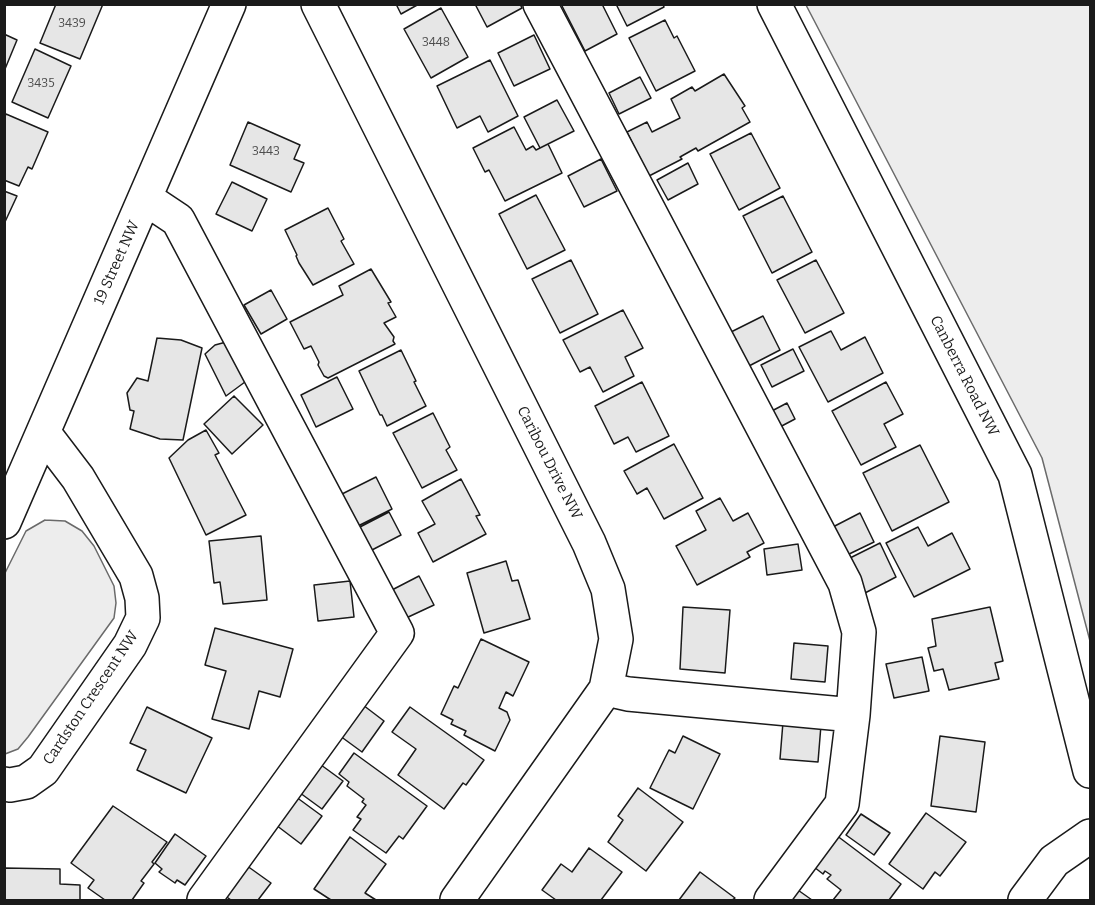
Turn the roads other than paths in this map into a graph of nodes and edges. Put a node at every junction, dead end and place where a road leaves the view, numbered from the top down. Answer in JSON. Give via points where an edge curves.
{"nodes":[{"id":1,"x":229,"y":4,"type":"edge"},
{"id":2,"x":293,"y":4,"type":"edge"},
{"id":3,"x":540,"y":4,"type":"edge"},
{"id":4,"x":774,"y":4,"type":"edge"},
{"id":5,"x":320,"y":11,"type":"edge"},
{"id":6,"x":145,"y":198,"type":"junction"},
{"id":7,"x":43,"y":432,"type":"junction"},
{"id":8,"x":4,"y":522,"type":"edge"},
{"id":9,"x":606,"y":688,"type":"junction"},
{"id":10,"x":853,"y":716,"type":"junction"},
{"id":11,"x":1090,"y":771,"type":"edge"},
{"id":12,"x":4,"y":784,"type":"edge"},
{"id":13,"x":1090,"y":836,"type":"edge"},
{"id":14,"x":204,"y":900,"type":"edge"},
{"id":15,"x":457,"y":900,"type":"edge"},
{"id":16,"x":771,"y":900,"type":"edge"},
{"id":17,"x":1024,"y":900,"type":"edge"}],
"edges":[{"from":1,"to":6,"type":"street","name":"19 Street NW"},
{"from":2,"to":5,"type":"street","name":"Caribou Drive NW"},
{"from":3,"to":10,"type":"street","via":[[845,583],[859,632]]},
{"from":4,"to":11,"type":"street","name":"Canberra Road NW","via":[[1015,475]]},
{"from":5,"to":9,"type":"street","name":"Caribou Drive NW","via":[[589,543],[608,589],[616,639]]},
{"from":6,"to":7,"type":"street","name":"19 Street NW"},
{"from":6,"to":14,"type":"street","via":[[178,220],[397,633]]},
{"from":7,"to":8,"type":"street","name":"19 Street NW"},
{"from":7,"to":12,"type":"street","name":"Cardston Crescent NW","via":[[78,478],[136,576],[143,618],[130,645],[43,770],[27,782]]},
{"from":9,"to":10,"type":"street","via":[[628,694]]},
{"from":9,"to":15,"type":"street","name":"Caribou Drive NW"},
{"from":10,"to":16,"type":"street","via":[[842,804]]},
{"from":13,"to":17,"type":"street","via":[[1054,861]]}]}
